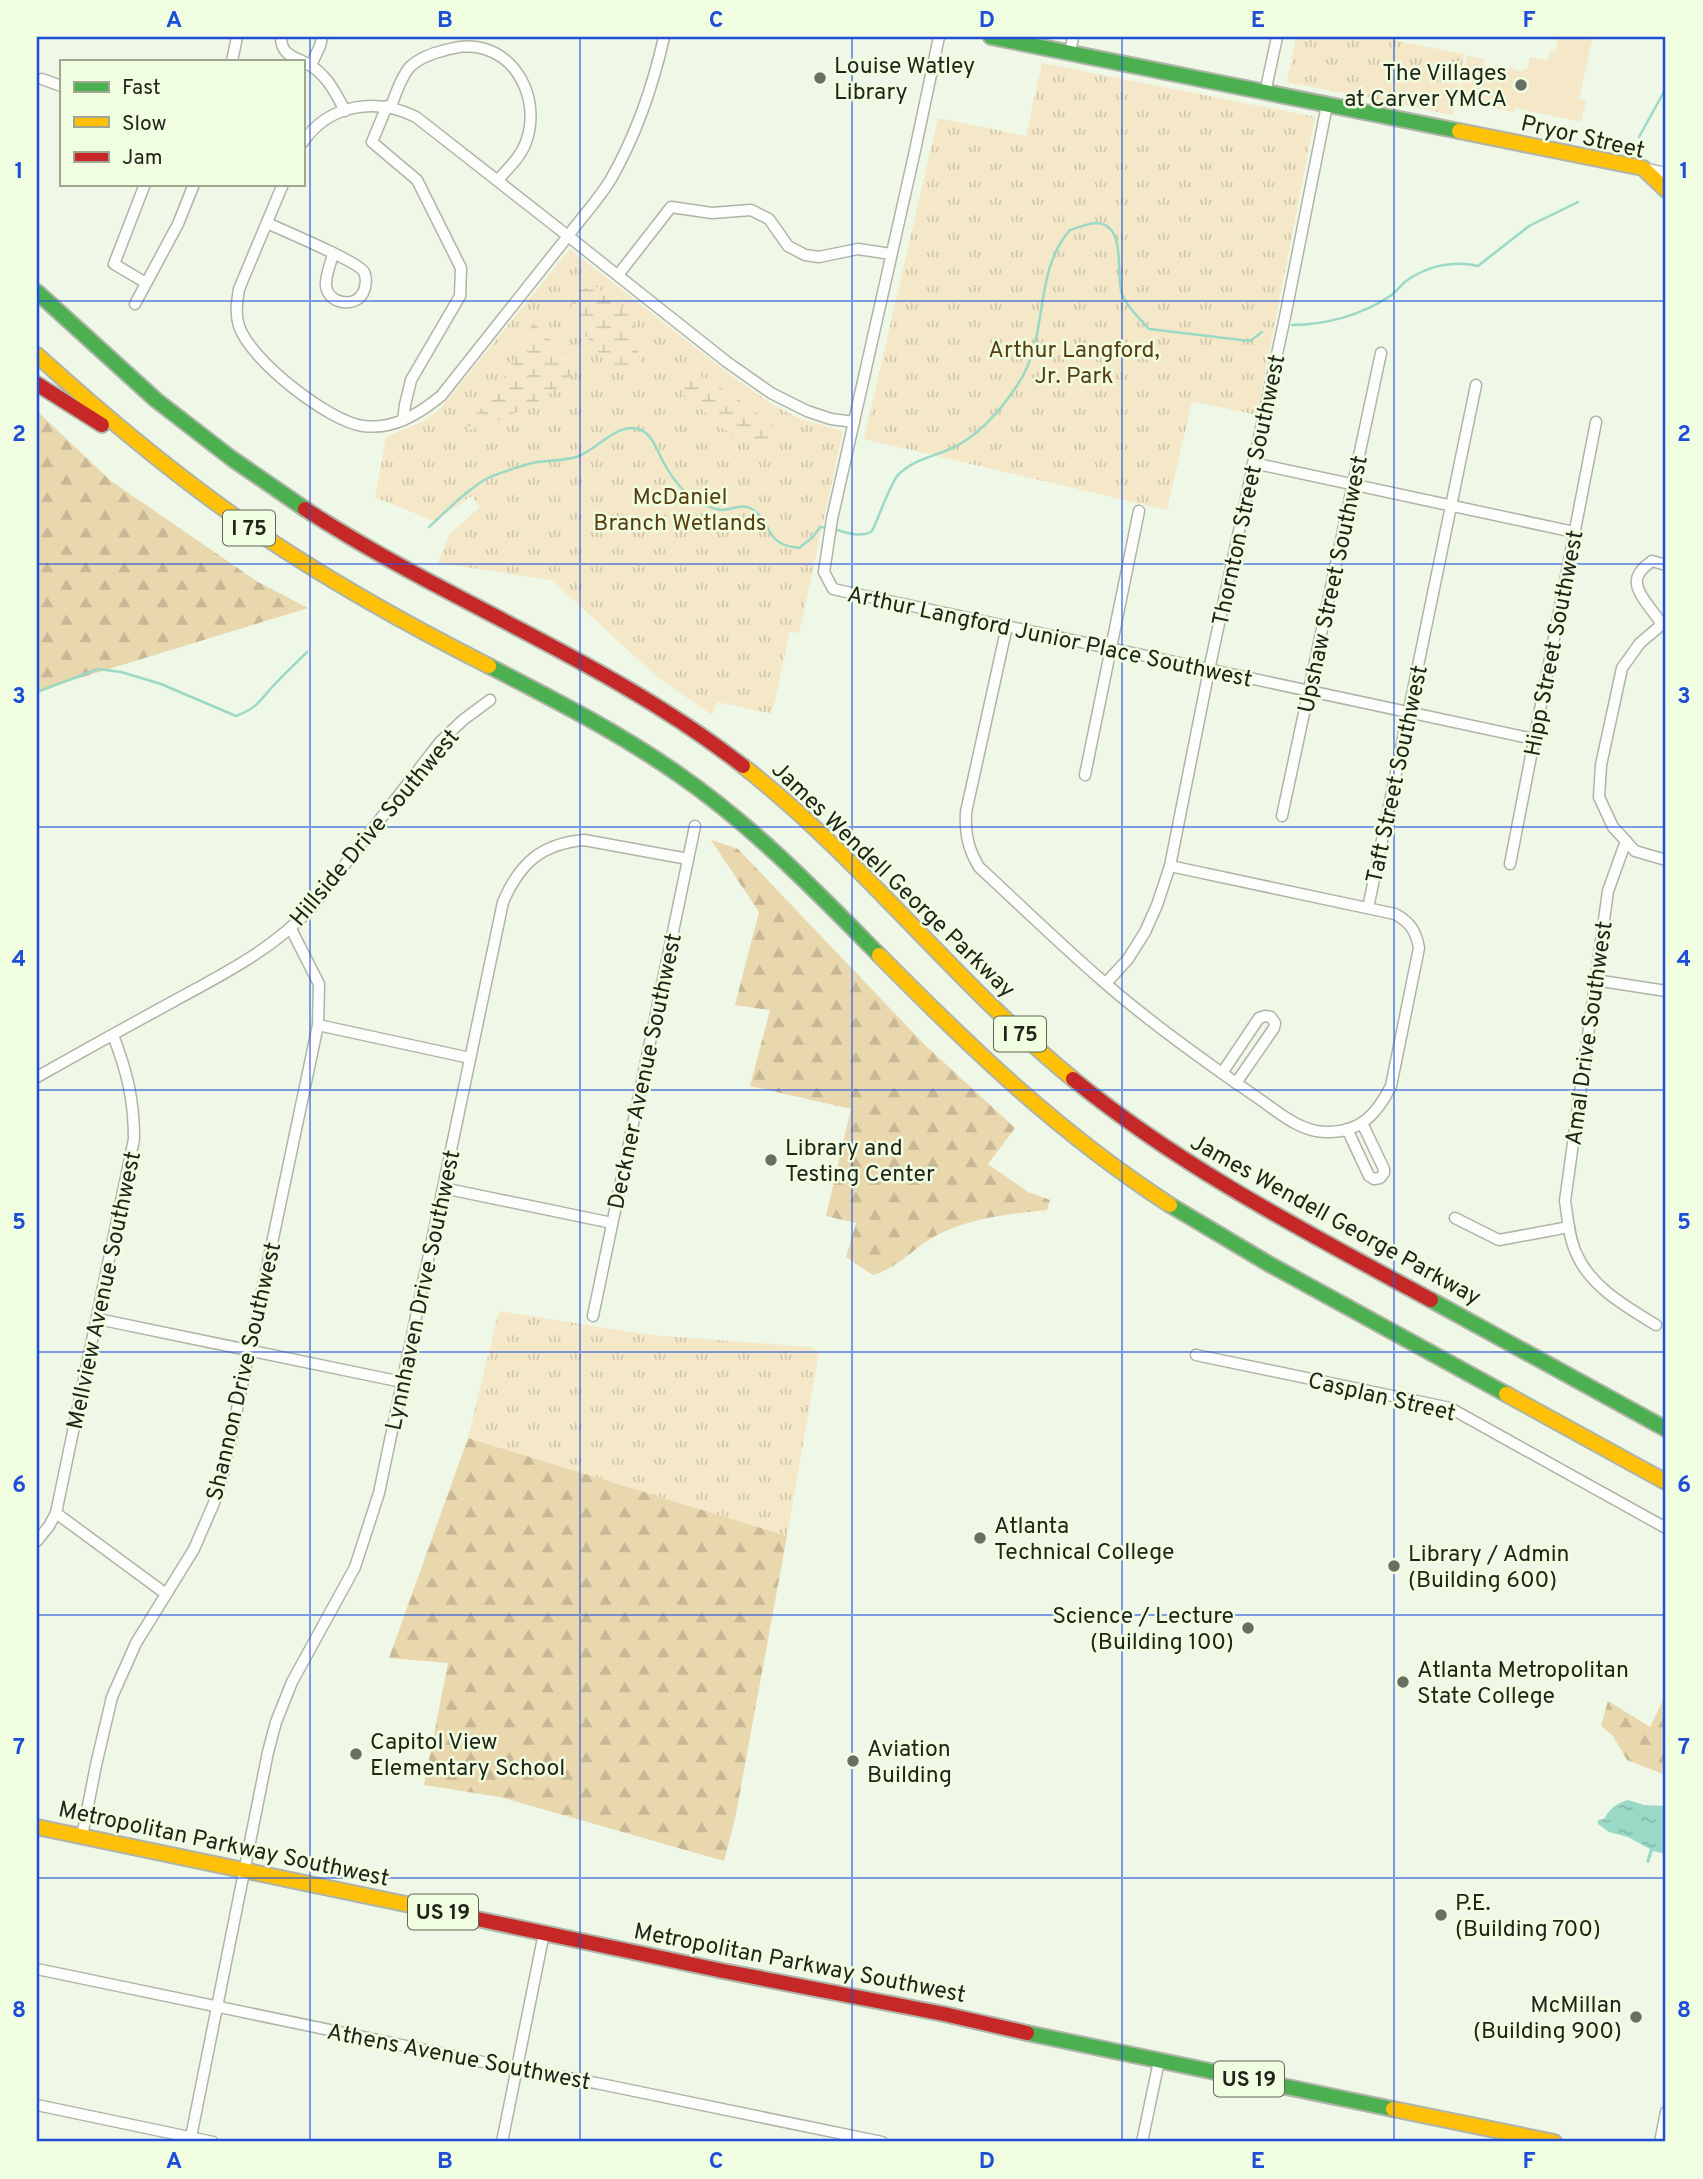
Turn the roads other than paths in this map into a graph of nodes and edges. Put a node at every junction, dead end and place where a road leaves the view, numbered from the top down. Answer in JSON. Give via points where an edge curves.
{"nodes":[{"id":1,"x":237,"y":37,"type":"edge"},
{"id":2,"x":281,"y":37,"type":"edge"},
{"id":3,"x":321,"y":37,"type":"edge"},
{"id":4,"x":664,"y":37,"type":"edge"},
{"id":5,"x":939,"y":37,"type":"edge"},
{"id":6,"x":991,"y":37,"type":"edge"},
{"id":7,"x":1073,"y":37,"type":"edge"},
{"id":8,"x":1277,"y":37,"type":"edge"},
{"id":9,"x":1070,"y":53,"type":"junction"},
{"id":10,"x":232,"y":60,"type":"edge"},
{"id":11,"x":300,"y":60,"type":"edge"},
{"id":12,"x":305,"y":63,"type":"edge"},
{"id":13,"x":42,"y":79,"type":"dead end"},
{"id":14,"x":60,"y":86,"type":"edge"},
{"id":15,"x":1265,"y":93,"type":"junction"},
{"id":16,"x":1327,"y":106,"type":"junction"},
{"id":17,"x":389,"y":107,"type":"junction"},
{"id":18,"x":345,"y":111,"type":"junction"},
{"id":19,"x":304,"y":141,"type":"edge"},
{"id":20,"x":1643,"y":168,"type":"junction"},
{"id":21,"x":1666,"y":173,"type":"edge"},
{"id":22,"x":498,"y":180,"type":"junction"},
{"id":23,"x":144,"y":186,"type":"edge"},
{"id":24,"x":193,"y":186,"type":"edge"},
{"id":25,"x":282,"y":186,"type":"edge"},
{"id":26,"x":1666,"y":190,"type":"edge"},
{"id":27,"x":267,"y":223,"type":"junction"},
{"id":28,"x":568,"y":236,"type":"junction"},
{"id":29,"x":333,"y":254,"type":"junction"},
{"id":30,"x":891,"y":254,"type":"junction"},
{"id":31,"x":618,"y":275,"type":"junction"},
{"id":32,"x":146,"y":283,"type":"junction"},
{"id":33,"x":37,"y":290,"type":"edge"},
{"id":34,"x":135,"y":304,"type":"dead end"},
{"id":35,"x":1381,"y":353,"type":"dead end"},
{"id":36,"x":37,"y":355,"type":"edge"},
{"id":37,"x":37,"y":383,"type":"edge"},
{"id":38,"x":1476,"y":385,"type":"dead end"},
{"id":39,"x":403,"y":420,"type":"junction"},
{"id":40,"x":854,"y":422,"type":"junction"},
{"id":41,"x":1595,"y":422,"type":"dead end"},
{"id":42,"x":153,"y":457,"type":"junction"},
{"id":43,"x":1253,"y":463,"type":"junction"},
{"id":44,"x":1353,"y":485,"type":"junction"},
{"id":45,"x":1452,"y":506,"type":"junction"},
{"id":46,"x":1139,"y":511,"type":"dead end"},
{"id":47,"x":1573,"y":532,"type":"junction"},
{"id":48,"x":1666,"y":565,"type":"edge"},
{"id":49,"x":1664,"y":623,"type":"edge"},
{"id":50,"x":1007,"y":626,"type":"junction"},
{"id":51,"x":1110,"y":648,"type":"junction"},
{"id":52,"x":1209,"y":670,"type":"junction"},
{"id":53,"x":1309,"y":691,"type":"junction"},
{"id":54,"x":490,"y":700,"type":"dead end"},
{"id":55,"x":1409,"y":712,"type":"junction"},
{"id":56,"x":1534,"y":739,"type":"junction"},
{"id":57,"x":1085,"y":775,"type":"dead end"},
{"id":58,"x":1282,"y":816,"type":"dead end"},
{"id":59,"x":695,"y":826,"type":"dead end"},
{"id":60,"x":1626,"y":841,"type":"junction"},
{"id":61,"x":688,"y":859,"type":"junction"},
{"id":62,"x":1666,"y":860,"type":"edge"},
{"id":63,"x":1510,"y":864,"type":"dead end"},
{"id":64,"x":1170,"y":866,"type":"junction"},
{"id":65,"x":1368,"y":908,"type":"junction"},
{"id":66,"x":291,"y":929,"type":"junction"},
{"id":67,"x":1595,"y":980,"type":"junction"},
{"id":68,"x":1106,"y":983,"type":"junction"},
{"id":69,"x":1666,"y":991,"type":"edge"},
{"id":70,"x":318,"y":1025,"type":"junction"},
{"id":71,"x":113,"y":1035,"type":"junction"},
{"id":72,"x":470,"y":1058,"type":"junction"},
{"id":73,"x":1222,"y":1073,"type":"junction"},
{"id":74,"x":37,"y":1077,"type":"edge"},
{"id":75,"x":1236,"y":1083,"type":"junction"},
{"id":76,"x":1362,"y":1123,"type":"junction"},
{"id":77,"x":1347,"y":1129,"type":"junction"},
{"id":78,"x":443,"y":1188,"type":"junction"},
{"id":79,"x":1455,"y":1218,"type":"dead end"},
{"id":80,"x":612,"y":1223,"type":"junction"},
{"id":81,"x":1569,"y":1227,"type":"junction"},
{"id":82,"x":593,"y":1316,"type":"dead end"},
{"id":83,"x":98,"y":1319,"type":"junction"},
{"id":84,"x":1656,"y":1325,"type":"dead end"},
{"id":85,"x":250,"y":1350,"type":"junction"},
{"id":86,"x":1196,"y":1356,"type":"dead end"},
{"id":87,"x":402,"y":1382,"type":"junction"},
{"id":88,"x":1666,"y":1429,"type":"edge"},
{"id":89,"x":1666,"y":1482,"type":"edge"},
{"id":90,"x":57,"y":1513,"type":"junction"},
{"id":91,"x":1666,"y":1528,"type":"edge"},
{"id":92,"x":37,"y":1541,"type":"edge"},
{"id":93,"x":166,"y":1594,"type":"junction"},
{"id":94,"x":37,"y":1827,"type":"edge"},
{"id":95,"x":82,"y":1836,"type":"junction"},
{"id":96,"x":245,"y":1870,"type":"junction"},
{"id":97,"x":544,"y":1933,"type":"junction"},
{"id":98,"x":37,"y":1969,"type":"edge"},
{"id":99,"x":218,"y":2007,"type":"junction"},
{"id":100,"x":1158,"y":2061,"type":"junction"},
{"id":101,"x":517,"y":2069,"type":"junction"},
{"id":102,"x":37,"y":2105,"type":"edge"},
{"id":103,"x":1666,"y":2112,"type":"edge"},
{"id":104,"x":190,"y":2140,"type":"edge"},
{"id":105,"x":213,"y":2142,"type":"edge"},
{"id":106,"x":502,"y":2142,"type":"edge"},
{"id":107,"x":882,"y":2142,"type":"edge"},
{"id":108,"x":1142,"y":2142,"type":"edge"},
{"id":109,"x":1554,"y":2142,"type":"edge"},
{"id":110,"x":1660,"y":2142,"type":"edge"}],
"edges":[{"from":1,"to":10,"type":"street"},
{"from":2,"to":11,"type":"street","via":[[286,52]]},
{"from":3,"to":12,"type":"street","via":[[320,46]]},
{"from":4,"to":28,"type":"street","via":[[638,123],[610,181]]},
{"from":5,"to":30,"type":"street","name":"Arthur Langford Junior Place Southwest"},
{"from":6,"to":9,"type":"main road","name":"Pryor Street"},
{"from":7,"to":9,"type":"street"},
{"from":8,"to":15,"type":"street"},
{"from":9,"to":15,"type":"main road","name":"Pryor Street"},
{"from":12,"to":18,"type":"street","via":[[333,86]]},
{"from":13,"to":14,"type":"street"},
{"from":15,"to":16,"type":"main road","name":"Pryor Street"},
{"from":16,"to":20,"type":"main road","name":"Pryor Street"},
{"from":16,"to":43,"type":"street","name":"Thornton Street Southwest"},
{"from":17,"to":18,"type":"street","via":[[370,105]]},
{"from":17,"to":22,"type":"street","via":[[416,117]]},
{"from":17,"to":22,"type":"street","via":[[410,68],[434,52],[464,46],[485,49],[505,61],[522,80],[532,111],[526,143]]},
{"from":17,"to":39,"type":"street","via":[[372,142],[417,180],[461,268],[460,296],[411,380]]},
{"from":18,"to":19,"type":"street","via":[[321,122]]},
{"from":20,"to":21,"type":"street"},
{"from":20,"to":26,"type":"main road","name":"Pryor Street"},
{"from":22,"to":28,"type":"street"},
{"from":23,"to":32,"type":"street","via":[[114,264]]},
{"from":24,"to":32,"type":"street"},
{"from":25,"to":27,"type":"street"},
{"from":27,"to":29,"type":"street"},
{"from":27,"to":39,"type":"street","via":[[236,305],[246,340],[289,384],[328,413],[362,426]]},
{"from":28,"to":31,"type":"street"},
{"from":28,"to":39,"type":"street","via":[[441,396]]},
{"from":29,"to":29,"type":"street","via":[[364,272],[364,292],[351,302],[336,300],[326,288]]},
{"from":30,"to":31,"type":"street","via":[[858,249],[819,257],[805,255],[788,246],[769,219],[751,210],[712,213],[671,207]]},
{"from":30,"to":40,"type":"street","name":"Arthur Langford Junior Place Southwest"},
{"from":31,"to":40,"type":"street","via":[[771,393],[807,411]]},
{"from":32,"to":34,"type":"street"},
{"from":33,"to":88,"type":"main road","name":"James Wendell George Parkway","number":"I 75","via":[[155,398],[298,504],[422,578],[592,666],[730,755],[812,826],[1035,1048],[1174,1155]]},
{"from":35,"to":44,"type":"street","name":"Upshaw Street Southwest"},
{"from":36,"to":42,"type":"main road","number":"I 75"},
{"from":37,"to":42,"type":"main road"},
{"from":38,"to":45,"type":"street","name":"Taft Street Southwest"},
{"from":40,"to":50,"type":"street","name":"Arthur Langford Junior Place Southwest","via":[[826,551],[824,572],[833,589]]},
{"from":41,"to":47,"type":"street","name":"Hipp Street Southwest"},
{"from":42,"to":89,"type":"main road","number":"I 75","via":[[326,577],[598,725],[698,789],[761,839],[1014,1088],[1151,1194],[1245,1251]]},
{"from":43,"to":44,"type":"street"},
{"from":43,"to":52,"type":"street","name":"Thornton Street Southwest"},
{"from":44,"to":45,"type":"street"},
{"from":44,"to":53,"type":"street","name":"Upshaw Street Southwest"},
{"from":45,"to":47,"type":"street"},
{"from":45,"to":55,"type":"street","name":"Taft Street Southwest"},
{"from":46,"to":51,"type":"street"},
{"from":47,"to":56,"type":"street","name":"Hipp Street Southwest"},
{"from":48,"to":49,"type":"street","via":[[1651,561],[1636,581],[1641,597]]},
{"from":49,"to":60,"type":"street","via":[[1640,643],[1622,668],[1601,765],[1599,797],[1613,827]]},
{"from":50,"to":51,"type":"street","name":"Arthur Langford Junior Place Southwest"},
{"from":50,"to":68,"type":"street","via":[[966,812],[968,844],[979,867]]},
{"from":51,"to":52,"type":"street","name":"Arthur Langford Junior Place Southwest"},
{"from":51,"to":57,"type":"street"},
{"from":52,"to":53,"type":"street","name":"Arthur Langford Junior Place Southwest"},
{"from":52,"to":64,"type":"street","name":"Thornton Street Southwest"},
{"from":53,"to":55,"type":"street","name":"Arthur Langford Junior Place Southwest"},
{"from":53,"to":58,"type":"street","name":"Upshaw Street Southwest"},
{"from":54,"to":66,"type":"street","name":"Hillside Drive Southwest","via":[[440,742]]},
{"from":55,"to":56,"type":"street","name":"Arthur Langford Junior Place Southwest"},
{"from":55,"to":65,"type":"street","name":"Taft Street Southwest"},
{"from":56,"to":63,"type":"street","name":"Hipp Street Southwest"},
{"from":59,"to":61,"type":"street","name":"Deckner Avenue Southwest"},
{"from":60,"to":62,"type":"street","via":[[1634,851]]},
{"from":60,"to":67,"type":"street","name":"Amal Drive Southwest","via":[[1608,891]]},
{"from":61,"to":72,"type":"street","name":"Lynnhaven Drive Southwest","via":[[584,840],[554,846],[527,863],[503,902]]},
{"from":61,"to":80,"type":"street","name":"Deckner Avenue Southwest"},
{"from":64,"to":65,"type":"street"},
{"from":64,"to":68,"type":"street","name":"Thornton Street Southwest","via":[[1145,932]]},
{"from":65,"to":76,"type":"street","name":"Taft Street Southwest","via":[[1406,920],[1416,932],[1419,948],[1391,1086],[1381,1106]]},
{"from":66,"to":70,"type":"street","name":"Shannon Drive Southwest","via":[[319,984]]},
{"from":66,"to":71,"type":"street","name":"Hillside Drive Southwest"},
{"from":67,"to":69,"type":"street"},
{"from":67,"to":81,"type":"street","name":"Amal Drive Southwest","via":[[1564,1201]]},
{"from":68,"to":73,"type":"street"},
{"from":70,"to":72,"type":"street"},
{"from":70,"to":85,"type":"street","name":"Shannon Drive Southwest"},
{"from":71,"to":74,"type":"street","name":"Hillside Drive Southwest"},
{"from":71,"to":83,"type":"street","name":"Mellview Avenue Southwest","via":[[132,1093],[134,1139]]},
{"from":72,"to":78,"type":"street","name":"Lynnhaven Drive Southwest"},
{"from":73,"to":75,"type":"street"},
{"from":73,"to":75,"type":"street","via":[[1259,1018],[1272,1017],[1274,1028]]},
{"from":75,"to":77,"type":"street","via":[[1302,1127],[1324,1132]]},
{"from":76,"to":77,"type":"street"},
{"from":76,"to":77,"type":"street","via":[[1384,1169],[1380,1178],[1368,1176]]},
{"from":78,"to":80,"type":"street"},
{"from":78,"to":87,"type":"street","name":"Lynnhaven Drive Southwest"},
{"from":79,"to":81,"type":"street","via":[[1499,1240]]},
{"from":80,"to":82,"type":"street","name":"Deckner Avenue Southwest"},
{"from":81,"to":84,"type":"street","name":"Amal Drive Southwest","via":[[1577,1256],[1591,1276],[1617,1301]]},
{"from":83,"to":85,"type":"street"},
{"from":83,"to":90,"type":"street","name":"Mellview Avenue Southwest"},
{"from":85,"to":87,"type":"street"},
{"from":85,"to":93,"type":"street","name":"Shannon Drive Southwest","via":[[214,1503],[194,1549]]},
{"from":86,"to":91,"type":"street","name":"Casplan Street","via":[[1450,1408]]},
{"from":87,"to":96,"type":"street","name":"Lynnhaven Drive Southwest","via":[[379,1493],[360,1556],[292,1682],[276,1723]]},
{"from":90,"to":92,"type":"street","name":"Mellview Avenue Southwest"},
{"from":90,"to":93,"type":"street"},
{"from":93,"to":95,"type":"street","name":"Shannon Drive Southwest","via":[[135,1643],[112,1697]]},
{"from":94,"to":95,"type":"main road","name":"Metropolitan Parkway Southwest","number":"US 19"},
{"from":95,"to":96,"type":"main road","name":"Metropolitan Parkway Southwest","number":"US 19"},
{"from":96,"to":97,"type":"main road","name":"Metropolitan Parkway Southwest","number":"US 19"},
{"from":96,"to":99,"type":"street","name":"Lynnhaven Drive Southwest"},
{"from":97,"to":100,"type":"main road","name":"Metropolitan Parkway Southwest","number":"US 19"},
{"from":97,"to":101,"type":"street"},
{"from":98,"to":99,"type":"street","name":"Athens Avenue Southwest"},
{"from":99,"to":101,"type":"street","name":"Athens Avenue Southwest"},
{"from":99,"to":104,"type":"street","name":"Lynnhaven Drive Southwest"},
{"from":100,"to":108,"type":"street"},
{"from":100,"to":109,"type":"main road","name":"Metropolitan Parkway Southwest","number":"US 19"},
{"from":101,"to":106,"type":"street"},
{"from":101,"to":107,"type":"street","name":"Athens Avenue Southwest"},
{"from":102,"to":104,"type":"street"},
{"from":103,"to":110,"type":"street"},
{"from":104,"to":105,"type":"street"}]}
